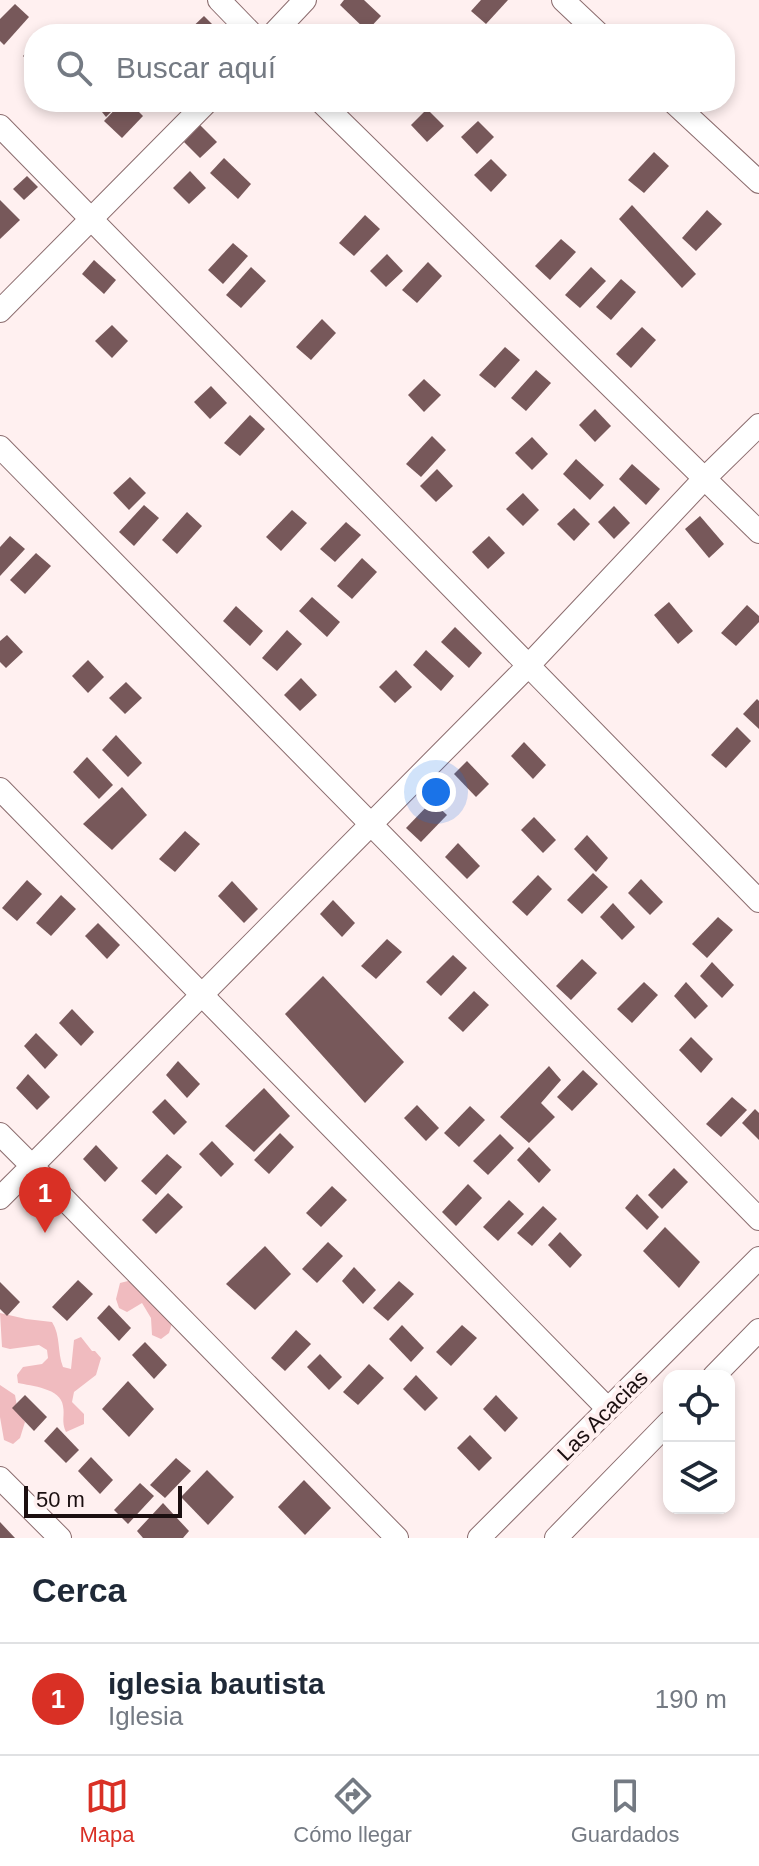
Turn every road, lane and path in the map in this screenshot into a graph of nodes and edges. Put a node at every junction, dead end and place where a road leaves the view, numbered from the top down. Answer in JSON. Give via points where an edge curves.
{"nodes":[{"id":1,"x":219,"y":0,"type":"edge"},
{"id":2,"x":305,"y":0,"type":"edge"},
{"id":3,"x":563,"y":0,"type":"edge"},
{"id":4,"x":242,"y":24,"type":"edge"},
{"id":5,"x":282,"y":24,"type":"edge"},
{"id":6,"x":588,"y":24,"type":"edge"},
{"id":7,"x":197,"y":112,"type":"edge"},
{"id":8,"x":331,"y":112,"type":"edge"},
{"id":9,"x":684,"y":112,"type":"edge"},
{"id":10,"x":0,"y":126,"type":"edge"},
{"id":11,"x":759,"y":182,"type":"edge"},
{"id":12,"x":92,"y":219,"type":"junction"},
{"id":13,"x":0,"y":311,"type":"edge"},
{"id":14,"x":759,"y":425,"type":"edge"},
{"id":15,"x":0,"y":447,"type":"edge"},
{"id":16,"x":703,"y":480,"type":"junction"},
{"id":17,"x":759,"y":532,"type":"edge"},
{"id":18,"x":529,"y":665,"type":"junction"},
{"id":19,"x":0,"y":789,"type":"edge"},
{"id":20,"x":371,"y":824,"type":"junction"},
{"id":21,"x":759,"y":901,"type":"edge"},
{"id":22,"x":202,"y":995,"type":"junction"},
{"id":23,"x":0,"y":1134,"type":"edge"},
{"id":24,"x":32,"y":1166,"type":"junction"},
{"id":25,"x":0,"y":1198,"type":"edge"},
{"id":26,"x":759,"y":1219,"type":"edge"},
{"id":27,"x":756,"y":1267,"type":"edge"},
{"id":28,"x":759,"y":1330,"type":"edge"},
{"id":29,"x":720,"y":1370,"type":"edge"},
{"id":30,"x":608,"y":1409,"type":"junction"},
{"id":31,"x":663,"y":1428,"type":"edge"},
{"id":32,"x":0,"y":1478,"type":"edge"},
{"id":33,"x":60,"y":1538,"type":"edge"},
{"id":34,"x":397,"y":1538,"type":"edge"},
{"id":35,"x":479,"y":1538,"type":"edge"},
{"id":36,"x":556,"y":1538,"type":"edge"}],
"edges":[{"from":1,"to":4,"type":"street"},
{"from":2,"to":5,"type":"street"},
{"from":3,"to":6,"type":"street"},
{"from":7,"to":12,"type":"street"},
{"from":8,"to":16,"type":"street"},
{"from":9,"to":11,"type":"street"},
{"from":10,"to":12,"type":"street"},
{"from":12,"to":13,"type":"street"},
{"from":12,"to":18,"type":"street"},
{"from":14,"to":16,"type":"street"},
{"from":15,"to":20,"type":"street"},
{"from":16,"to":17,"type":"street"},
{"from":16,"to":18,"type":"street"},
{"from":18,"to":20,"type":"street"},
{"from":18,"to":21,"type":"street"},
{"from":19,"to":22,"type":"street"},
{"from":20,"to":22,"type":"street"},
{"from":20,"to":26,"type":"street"},
{"from":22,"to":24,"type":"street"},
{"from":22,"to":30,"type":"street"},
{"from":23,"to":24,"type":"street"},
{"from":24,"to":25,"type":"street"},
{"from":24,"to":34,"type":"street"},
{"from":27,"to":30,"type":"street","name":"Las Acacias"},
{"from":28,"to":29,"type":"street"},
{"from":30,"to":35,"type":"street","name":"Las Acacias"},
{"from":31,"to":36,"type":"street"},
{"from":32,"to":33,"type":"street"}]}
